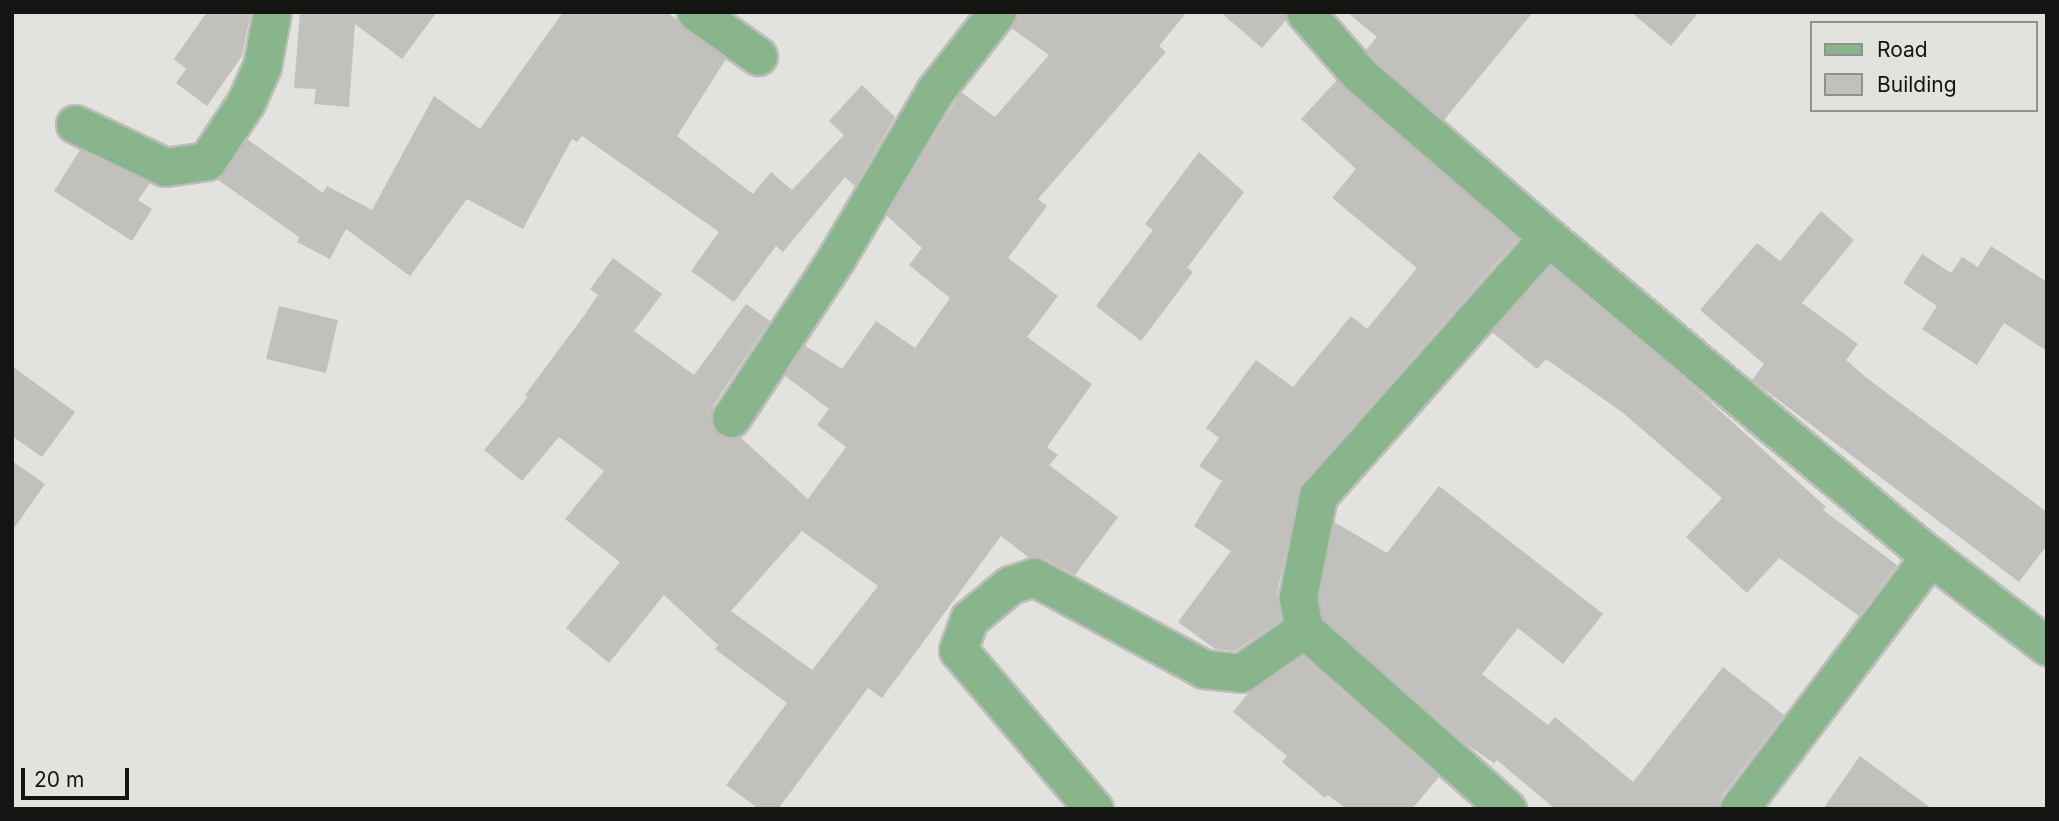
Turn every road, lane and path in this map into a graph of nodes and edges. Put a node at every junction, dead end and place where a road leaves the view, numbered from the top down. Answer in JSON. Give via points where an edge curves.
{"nodes":[{"id":1,"x":272,"y":12,"type":"edge"},
{"id":2,"x":696,"y":12,"type":"edge"},
{"id":3,"x":997,"y":12,"type":"edge"},
{"id":4,"x":1305,"y":12,"type":"edge"},
{"id":5,"x":758,"y":56,"type":"dead end"},
{"id":6,"x":75,"y":124,"type":"dead end"},
{"id":7,"x":1548,"y":237,"type":"junction"},
{"id":8,"x":731,"y":418,"type":"dead end"},
{"id":9,"x":1930,"y":556,"type":"junction"},
{"id":10,"x":1304,"y":629,"type":"junction"},
{"id":11,"x":2047,"y":646,"type":"edge"},
{"id":12,"x":1094,"y":809,"type":"edge"},
{"id":13,"x":1507,"y":809,"type":"edge"},
{"id":14,"x":1739,"y":809,"type":"edge"}],
"edges":[{"from":1,"to":6,"type":"street","via":[[262,66],[246,102],[207,161],[165,167]]},
{"from":2,"to":5,"type":"street"},
{"from":3,"to":8,"type":"street","via":[[935,91],[836,257]]},
{"from":4,"to":7,"type":"street","via":[[1359,74]]},
{"from":7,"to":9,"type":"street"},
{"from":7,"to":10,"type":"street","via":[[1318,496],[1298,597]]},
{"from":9,"to":11,"type":"street"},
{"from":9,"to":14,"type":"street"},
{"from":10,"to":12,"type":"street","via":[[1241,673],[1204,669],[1034,577],[1010,585],[969,619],[958,650]]},
{"from":10,"to":13,"type":"street"}]}
